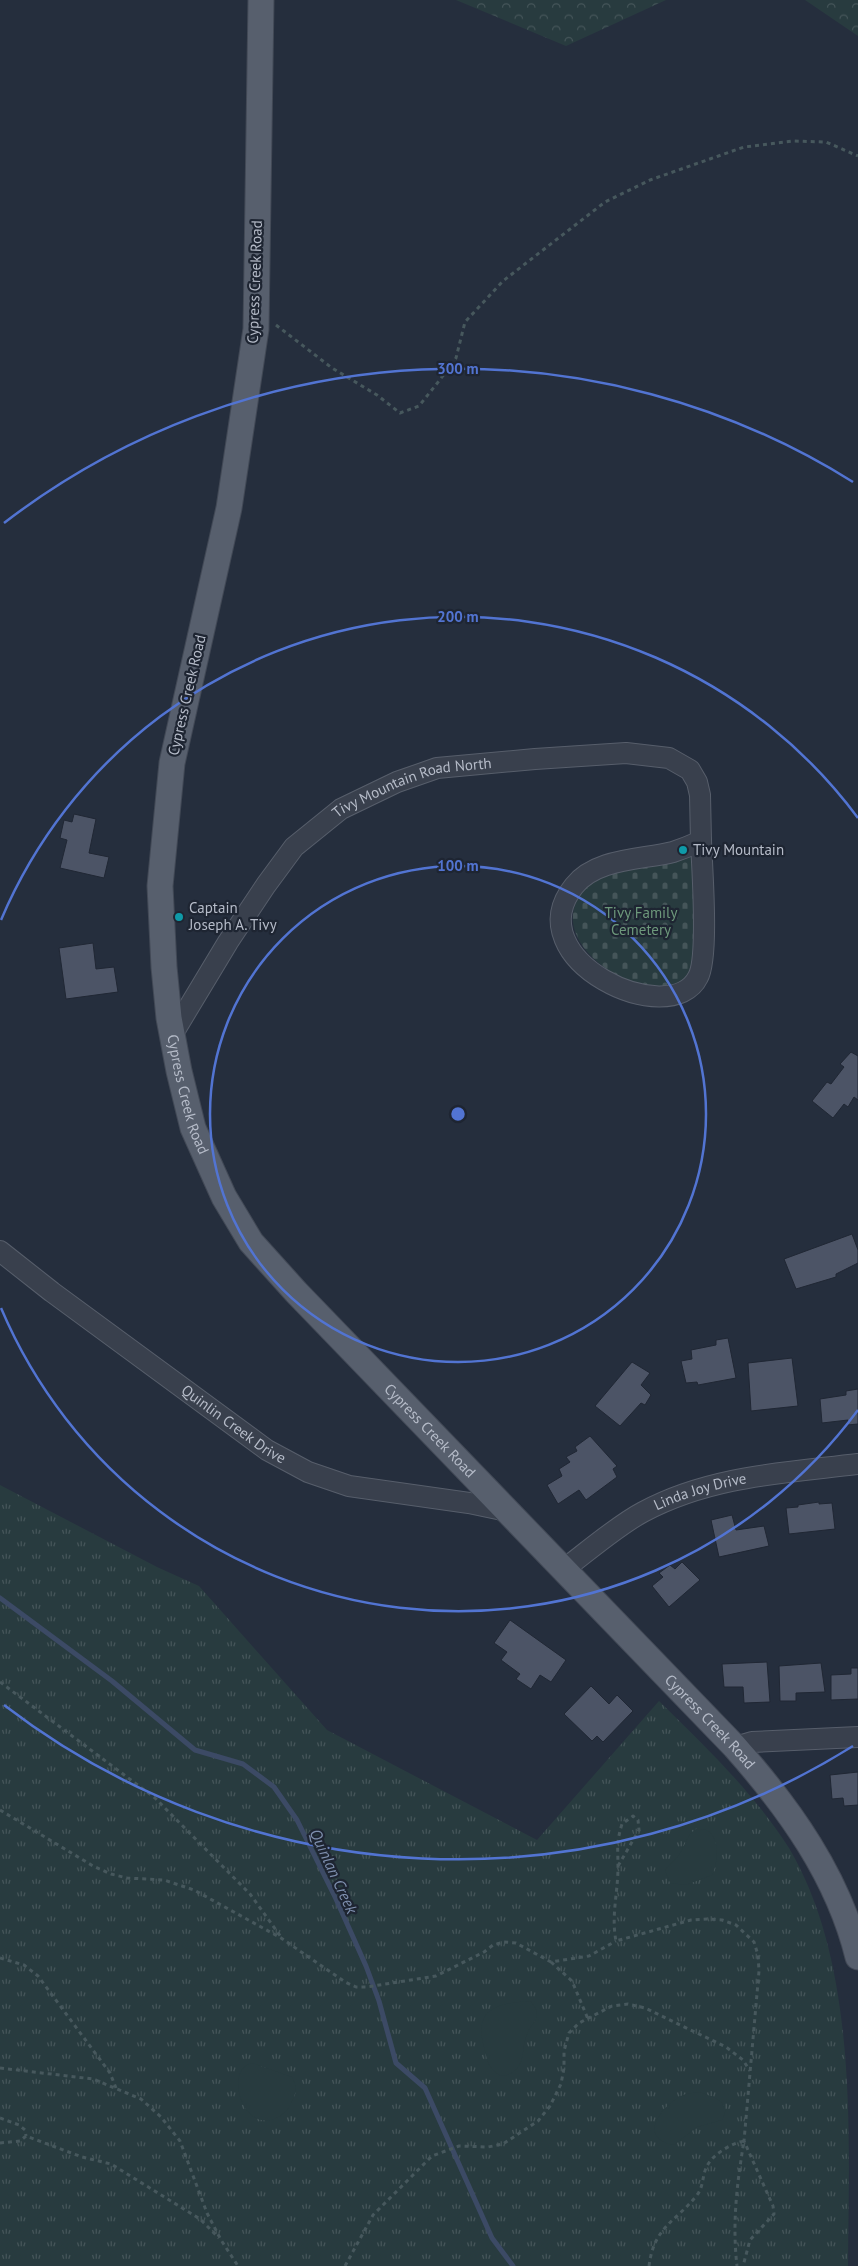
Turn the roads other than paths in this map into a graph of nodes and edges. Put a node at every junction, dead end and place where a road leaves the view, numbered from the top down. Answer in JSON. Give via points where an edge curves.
{"nodes":[{"id":1,"x":261,"y":0,"type":"edge"},
{"id":2,"x":701,"y":841,"type":"junction"},
{"id":3,"x":172,"y":1035,"type":"junction"},
{"id":4,"x":0,"y":1251,"type":"edge"},
{"id":5,"x":858,"y":1464,"type":"edge"},
{"id":6,"x":507,"y":1511,"type":"junction"},
{"id":7,"x":563,"y":1570,"type":"junction"},
{"id":8,"x":858,"y":1736,"type":"edge"},
{"id":9,"x":735,"y":1747,"type":"junction"},
{"id":10,"x":858,"y":1957,"type":"edge"}],
"edges":[{"from":1,"to":3,"type":"main road","name":"Cypress Creek Road","via":[[256,329],[229,508],[172,763],[160,886],[164,967]]},
{"from":2,"to":2,"type":"street","name":"Tivy Mountain Road North","via":[[674,852],[609,864],[591,871],[574,884],[564,900],[561,930],[564,941],[577,960],[597,976],[643,994],[679,994],[692,988],[700,975],[704,946]]},
{"from":2,"to":3,"type":"street","name":"Tivy Mountain Road North","via":[[697,782],[690,770],[668,758],[626,753],[535,759],[437,768],[397,782],[341,809],[294,847],[228,942]]},
{"from":3,"to":6,"type":"main road","name":"Cypress Creek Road","via":[[193,1128],[224,1197],[251,1242]]},
{"from":4,"to":6,"type":"street","name":"Quinlin Creek Drive","via":[[267,1450],[308,1472],[349,1486]]},
{"from":5,"to":7,"type":"street","name":"Linda Joy Drive","via":[[738,1478],[686,1492],[641,1513]]},
{"from":6,"to":7,"type":"main road","name":"Cypress Creek Road"},
{"from":7,"to":9,"type":"main road","name":"Cypress Creek Road"},
{"from":8,"to":9,"type":"street","via":[[752,1742]]},
{"from":9,"to":10,"type":"main road","name":"Cypress Creek Road","via":[[772,1789],[824,1870],[839,1898]]}]}
